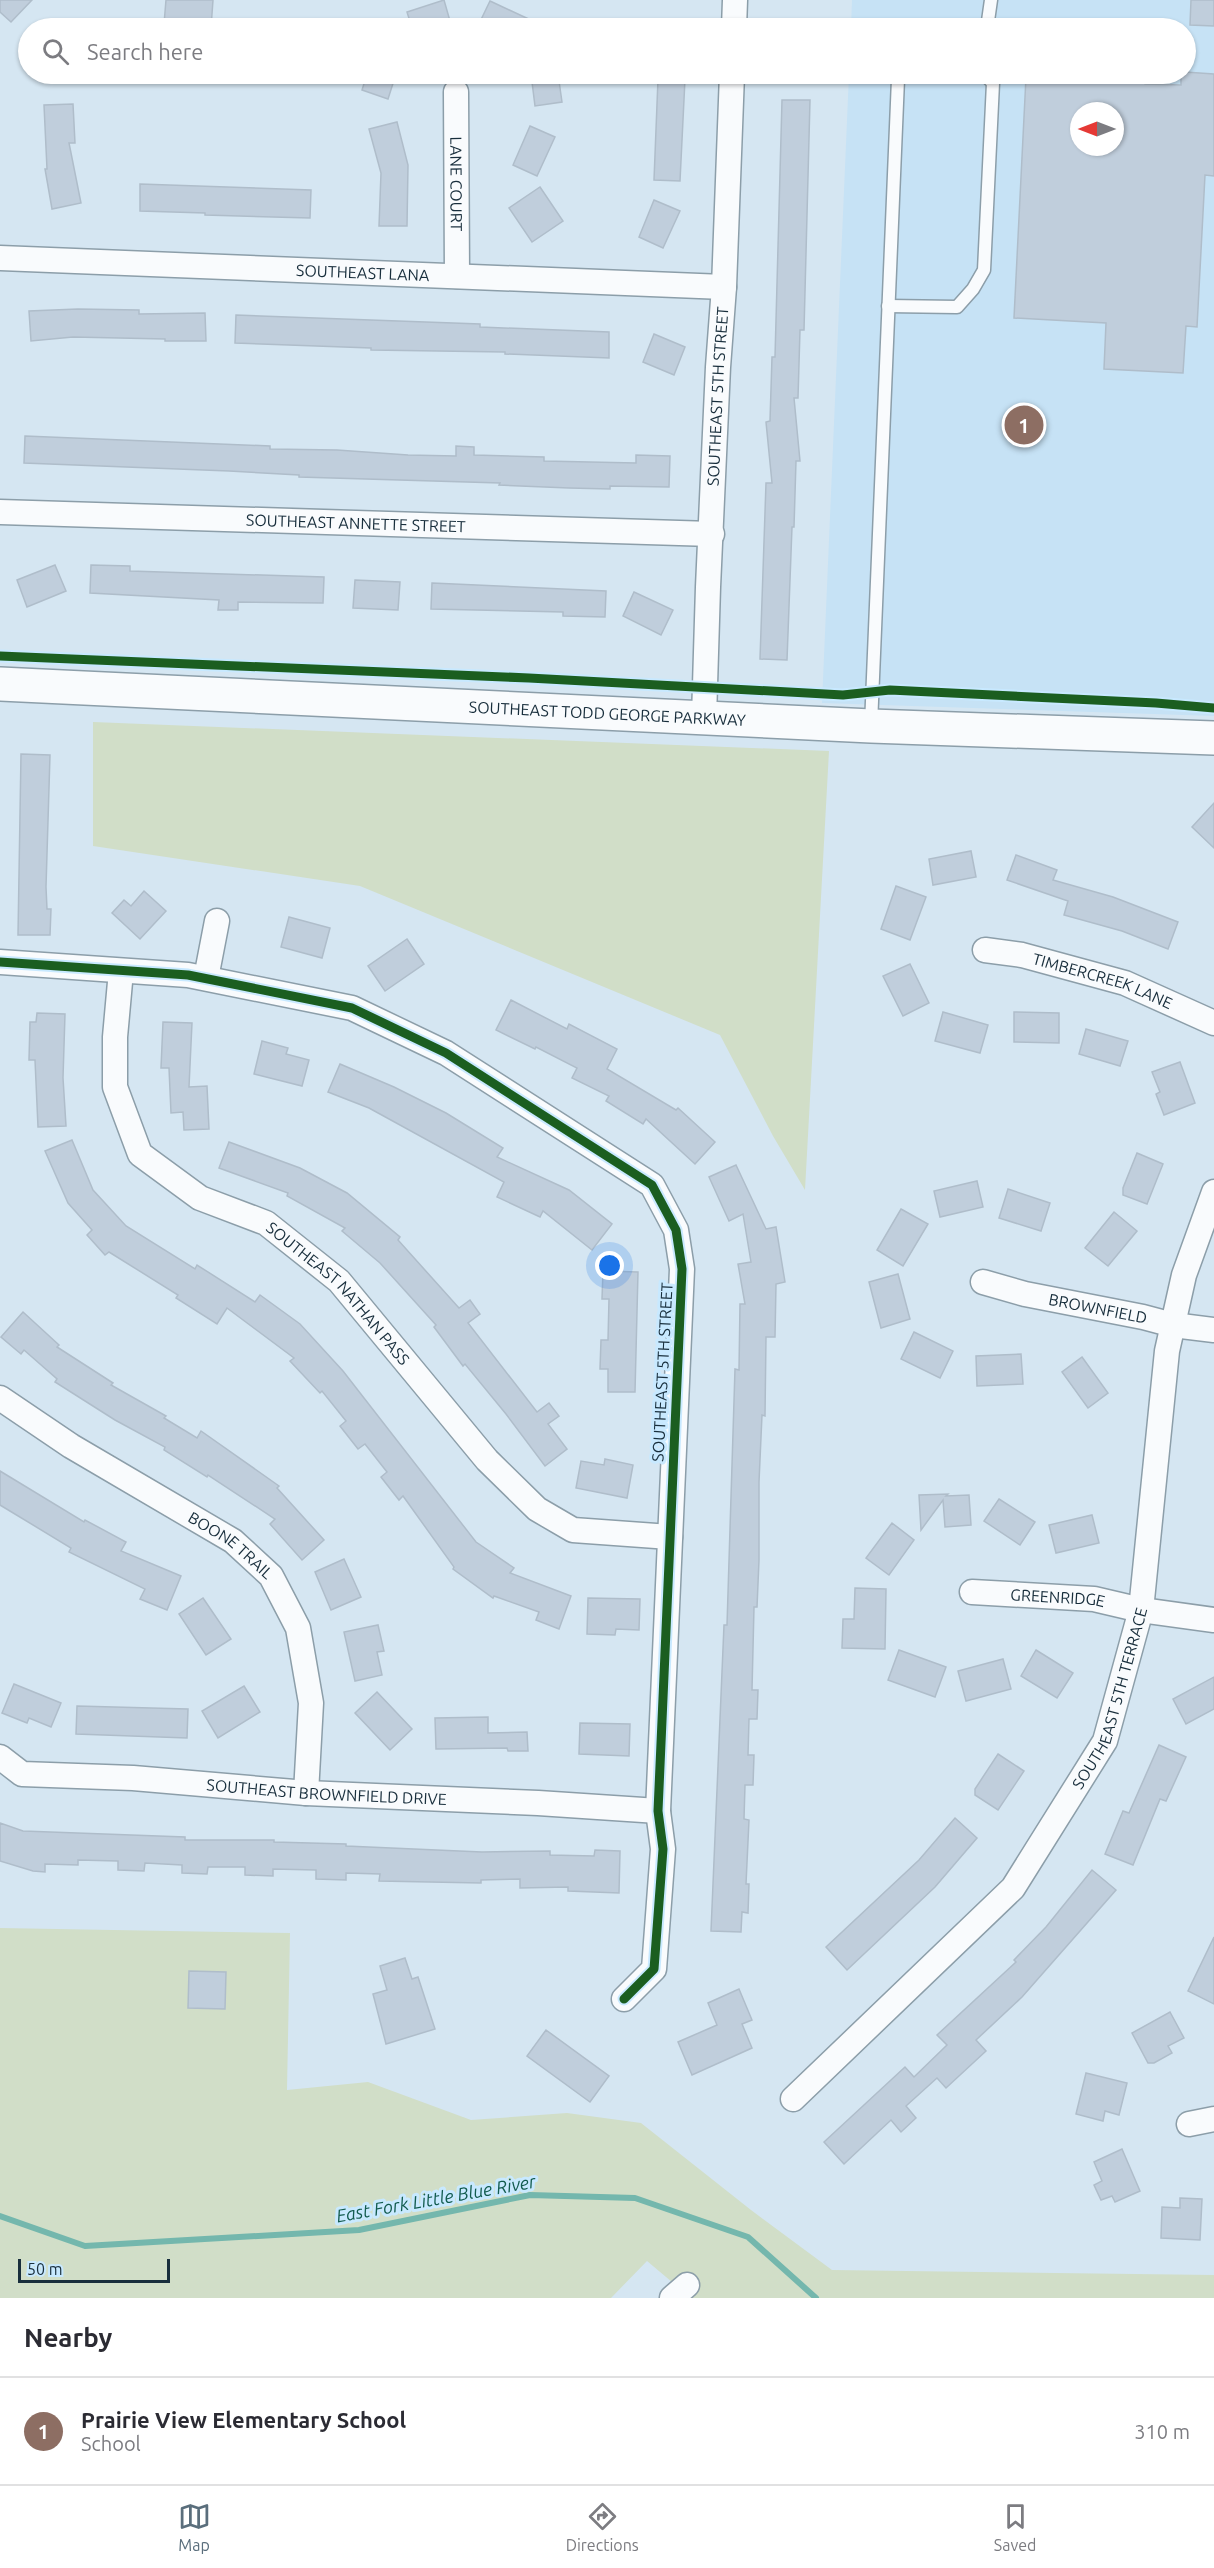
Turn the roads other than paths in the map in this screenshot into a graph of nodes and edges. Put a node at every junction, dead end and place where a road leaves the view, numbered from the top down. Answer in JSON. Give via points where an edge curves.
{"nodes":[{"id":1,"x":735,"y":0,"type":"edge"},
{"id":2,"x":991,"y":0,"type":"edge"},
{"id":3,"x":734,"y":18,"type":"edge"},
{"id":4,"x":988,"y":18,"type":"edge"},
{"id":5,"x":732,"y":84,"type":"edge"},
{"id":6,"x":897,"y":84,"type":"edge"},
{"id":7,"x":993,"y":84,"type":"edge"},
{"id":8,"x":456,"y":92,"type":"dead end"},
{"id":9,"x":0,"y":258,"type":"edge"},
{"id":10,"x":457,"y":276,"type":"junction"},
{"id":11,"x":724,"y":287,"type":"junction"},
{"id":12,"x":888,"y":306,"type":"junction"},
{"id":13,"x":0,"y":512,"type":"edge"},
{"id":14,"x":712,"y":534,"type":"junction"},
{"id":15,"x":0,"y":684,"type":"edge"},
{"id":16,"x":704,"y":718,"type":"junction"},
{"id":17,"x":871,"y":726,"type":"junction"},
{"id":18,"x":1214,"y":738,"type":"edge"},
{"id":19,"x":218,"y":921,"type":"dead end"},
{"id":20,"x":985,"y":950,"type":"dead end"},
{"id":21,"x":0,"y":962,"type":"edge"},
{"id":22,"x":121,"y":971,"type":"junction"},
{"id":23,"x":206,"y":978,"type":"junction"},
{"id":24,"x":1214,"y":1023,"type":"edge"},
{"id":25,"x":1214,"y":1192,"type":"edge"},
{"id":26,"x":983,"y":1282,"type":"dead end"},
{"id":27,"x":1173,"y":1325,"type":"junction"},
{"id":28,"x":1214,"y":1330,"type":"edge"},
{"id":29,"x":0,"y":1398,"type":"edge"},
{"id":30,"x":670,"y":1537,"type":"junction"},
{"id":31,"x":972,"y":1592,"type":"dead end"},
{"id":32,"x":1141,"y":1610,"type":"junction"},
{"id":33,"x":1214,"y":1620,"type":"edge"},
{"id":34,"x":0,"y":1757,"type":"edge"},
{"id":35,"x":306,"y":1793,"type":"junction"},
{"id":36,"x":658,"y":1811,"type":"junction"},
{"id":37,"x":624,"y":1999,"type":"dead end"},
{"id":38,"x":793,"y":2098,"type":"dead end"},
{"id":39,"x":1214,"y":2119,"type":"edge"},
{"id":40,"x":1189,"y":2124,"type":"dead end"}],
"edges":[{"from":1,"to":3,"type":"street"},
{"from":2,"to":4,"type":"lane"},
{"from":5,"to":11,"type":"street","name":"SOUTHEAST 5TH STREET"},
{"from":6,"to":12,"type":"lane"},
{"from":7,"to":12,"type":"lane","via":[[984,270],[957,307]]},
{"from":8,"to":10,"type":"street","name":"LANE COURT"},
{"from":9,"to":10,"type":"street","name":"SOUTHEAST LANA"},
{"from":10,"to":11,"type":"street","name":"SOUTHEAST LANA"},
{"from":11,"to":14,"type":"street","name":"SOUTHEAST 5TH STREET"},
{"from":12,"to":17,"type":"lane"},
{"from":13,"to":14,"type":"street","name":"SOUTHEAST ANNETTE STREET"},
{"from":14,"to":16,"type":"street","name":"SOUTHEAST 5TH STREET"},
{"from":15,"to":16,"type":"main road","name":"SOUTHEAST TODD GEORGE PARKWAY"},
{"from":16,"to":17,"type":"main road","name":"SOUTHEAST TODD GEORGE PARKWAY"},
{"from":17,"to":18,"type":"main road","name":"SOUTHEAST TODD GEORGE PARKWAY"},
{"from":19,"to":23,"type":"street"},
{"from":20,"to":24,"type":"street","name":"TIMBERCREEK LANE","via":[[1125,983]]},
{"from":21,"to":22,"type":"street","name":"SOUTHEAST 5TH STREET"},
{"from":22,"to":23,"type":"street","name":"SOUTHEAST 5TH STREET"},
{"from":22,"to":30,"type":"street","name":"SOUTHEAST NATHAN PASS","via":[[115,1087],[140,1154],[200,1198],[266,1223],[339,1281],[487,1460],[537,1509],[573,1530]]},
{"from":23,"to":30,"type":"street","name":"SOUTHEAST 5TH STREET","via":[[352,1008],[446,1053],[652,1185],[676,1230],[682,1269]]},
{"from":25,"to":27,"type":"street","name":"SOUTHEAST 5TH TERRACE","via":[[1184,1275]]},
{"from":26,"to":27,"type":"street","name":"BROWNFIELD"},
{"from":27,"to":28,"type":"street","name":"BROWNFIELD"},
{"from":27,"to":32,"type":"street","name":"SOUTHEAST 5TH TERRACE","via":[[1158,1424]]},
{"from":29,"to":35,"type":"street","name":"BOONE TRAIL","via":[[71,1446],[232,1541],[271,1576],[298,1628],[311,1703]]},
{"from":30,"to":36,"type":"street","name":"SOUTHEAST 5TH STREET"},
{"from":31,"to":32,"type":"street","name":"GREENRIDGE","via":[[1094,1599]]},
{"from":32,"to":33,"type":"street","name":"GREENRIDGE"},
{"from":32,"to":38,"type":"street","name":"SOUTHEAST 5TH TERRACE","via":[[1105,1741],[1013,1888]]},
{"from":34,"to":35,"type":"street","name":"SOUTHEAST BROWNFIELD DRIVE","via":[[22,1774],[133,1778]]},
{"from":35,"to":36,"type":"street","name":"SOUTHEAST BROWNFIELD DRIVE"},
{"from":36,"to":37,"type":"street","name":"SOUTHEAST 5TH STREET","via":[[663,1849],[654,1969]]},
{"from":39,"to":40,"type":"street"}]}
